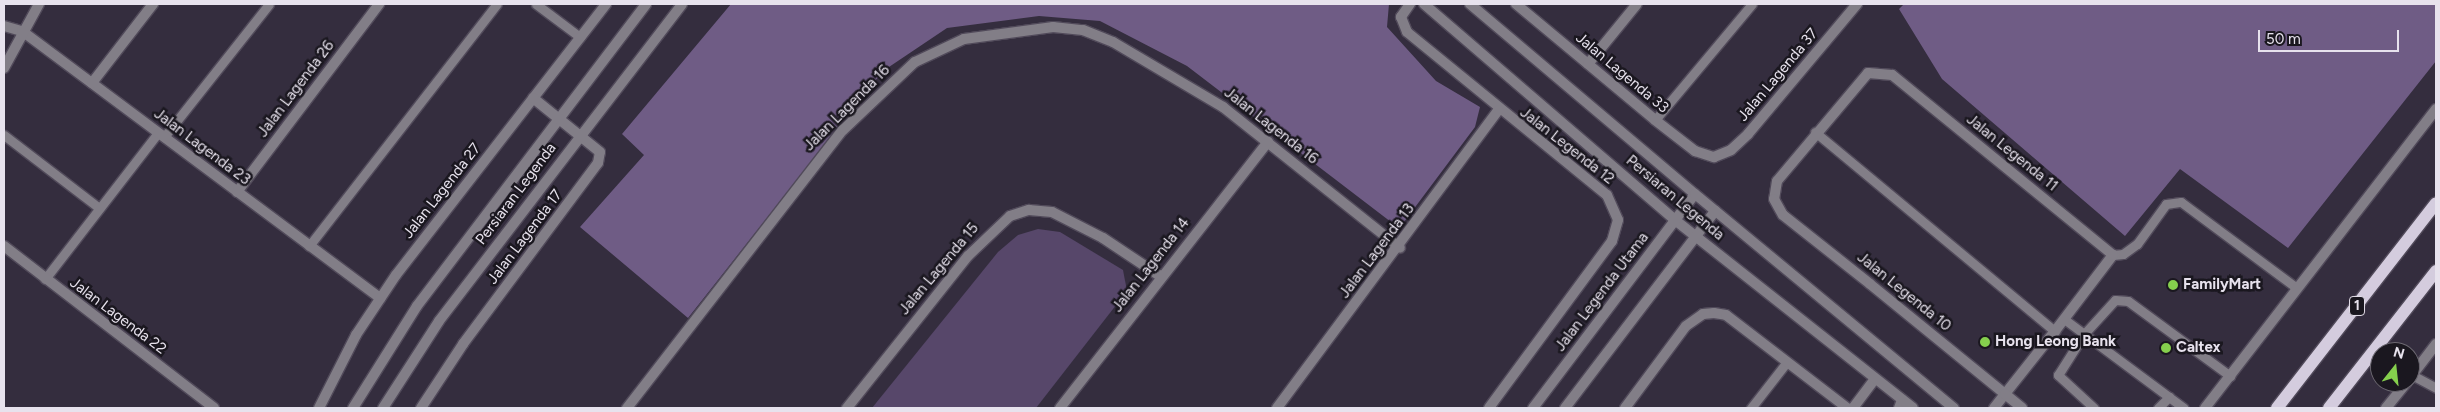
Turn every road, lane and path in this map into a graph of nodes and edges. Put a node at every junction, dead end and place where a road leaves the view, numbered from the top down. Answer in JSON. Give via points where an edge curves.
{"nodes":[{"id":1,"x":39,"y":4,"type":"edge"},
{"id":2,"x":153,"y":4,"type":"edge"},
{"id":3,"x":269,"y":4,"type":"edge"},
{"id":4,"x":379,"y":4,"type":"edge"},
{"id":5,"x":497,"y":4,"type":"edge"},
{"id":6,"x":536,"y":4,"type":"edge"},
{"id":7,"x":606,"y":4,"type":"edge"},
{"id":8,"x":646,"y":4,"type":"edge"},
{"id":9,"x":682,"y":4,"type":"edge"},
{"id":10,"x":1410,"y":4,"type":"edge"},
{"id":11,"x":1424,"y":4,"type":"edge"},
{"id":12,"x":1470,"y":4,"type":"edge"},
{"id":13,"x":1636,"y":4,"type":"edge"},
{"id":14,"x":1752,"y":4,"type":"edge"},
{"id":15,"x":1857,"y":4,"type":"edge"},
{"id":16,"x":1519,"y":5,"type":"edge"},
{"id":17,"x":4,"y":26,"type":"edge"},
{"id":18,"x":22,"y":31,"type":"junction"},
{"id":19,"x":580,"y":37,"type":"junction"},
{"id":20,"x":1588,"y":64,"type":"junction"},
{"id":21,"x":4,"y":68,"type":"edge"},
{"id":22,"x":92,"y":84,"type":"junction"},
{"id":23,"x":533,"y":98,"type":"junction"},
{"id":24,"x":2436,"y":109,"type":"edge"},
{"id":25,"x":1498,"y":110,"type":"junction"},
{"id":26,"x":558,"y":118,"type":"junction"},
{"id":27,"x":1655,"y":120,"type":"junction"},
{"id":28,"x":1814,"y":132,"type":"junction"},
{"id":29,"x":580,"y":134,"type":"junction"},
{"id":30,"x":4,"y":135,"type":"edge"},
{"id":31,"x":161,"y":135,"type":"junction"},
{"id":32,"x":1268,"y":142,"type":"junction"},
{"id":33,"x":1714,"y":157,"type":"joint"},
{"id":34,"x":237,"y":192,"type":"junction"},
{"id":35,"x":1695,"y":194,"type":"junction"},
{"id":36,"x":2436,"y":203,"type":"edge"},
{"id":37,"x":100,"y":208,"type":"junction"},
{"id":38,"x":1715,"y":211,"type":"junction"},
{"id":39,"x":1675,"y":220,"type":"junction"},
{"id":40,"x":1696,"y":236,"type":"junction"},
{"id":41,"x":4,"y":246,"type":"edge"},
{"id":42,"x":309,"y":246,"type":"junction"},
{"id":43,"x":1400,"y":248,"type":"junction"},
{"id":44,"x":2113,"y":255,"type":"junction"},
{"id":45,"x":2436,"y":270,"type":"edge"},
{"id":46,"x":1160,"y":276,"type":"junction"},
{"id":47,"x":45,"y":279,"type":"junction"},
{"id":48,"x":2297,"y":288,"type":"junction"},
{"id":49,"x":380,"y":298,"type":"junction"},
{"id":50,"x":2064,"y":320,"type":"junction"},
{"id":51,"x":2054,"y":331,"type":"junction"},
{"id":52,"x":2084,"y":334,"type":"junction"},
{"id":53,"x":2436,"y":344,"type":"edge"},
{"id":54,"x":1786,"y":363,"type":"junction"},
{"id":55,"x":2420,"y":365,"type":"edge"},
{"id":56,"x":2230,"y":376,"type":"junction"},
{"id":57,"x":1875,"y":379,"type":"junction"},
{"id":58,"x":2420,"y":382,"type":"edge"},
{"id":59,"x":2436,"y":388,"type":"edge"},
{"id":60,"x":2399,"y":392,"type":"edge"},
{"id":61,"x":2005,"y":394,"type":"junction"},
{"id":62,"x":2169,"y":397,"type":"junction"},
{"id":63,"x":1901,"y":404,"type":"edge"},
{"id":64,"x":214,"y":408,"type":"edge"},
{"id":65,"x":318,"y":408,"type":"edge"},
{"id":66,"x":353,"y":408,"type":"edge"},
{"id":67,"x":383,"y":408,"type":"edge"},
{"id":68,"x":421,"y":408,"type":"edge"},
{"id":69,"x":626,"y":408,"type":"edge"},
{"id":70,"x":847,"y":408,"type":"edge"},
{"id":71,"x":1060,"y":408,"type":"edge"},
{"id":72,"x":1277,"y":408,"type":"edge"},
{"id":73,"x":1489,"y":408,"type":"edge"},
{"id":74,"x":1533,"y":408,"type":"edge"},
{"id":75,"x":1565,"y":408,"type":"edge"},
{"id":76,"x":1625,"y":408,"type":"edge"},
{"id":77,"x":1750,"y":408,"type":"edge"},
{"id":78,"x":1848,"y":408,"type":"edge"},
{"id":79,"x":1853,"y":408,"type":"edge"},
{"id":80,"x":1913,"y":408,"type":"edge"},
{"id":81,"x":1954,"y":408,"type":"edge"},
{"id":82,"x":1994,"y":408,"type":"edge"},
{"id":83,"x":2022,"y":408,"type":"edge"},
{"id":84,"x":2094,"y":408,"type":"edge"},
{"id":85,"x":2158,"y":408,"type":"edge"},
{"id":86,"x":2184,"y":408,"type":"edge"},
{"id":87,"x":2205,"y":408,"type":"edge"},
{"id":88,"x":2277,"y":408,"type":"edge"},
{"id":89,"x":2329,"y":408,"type":"edge"},
{"id":90,"x":2386,"y":408,"type":"edge"}],
"edges":[{"from":1,"to":18,"type":"street"},
{"from":2,"to":22,"type":"street"},
{"from":3,"to":31,"type":"lane"},
{"from":4,"to":34,"type":"street","name":"Jalan Lagenda 26"},
{"from":5,"to":42,"type":"lane"},
{"from":6,"to":19,"type":"lane"},
{"from":7,"to":19,"type":"street","name":"Jalan Lagenda 27"},
{"from":8,"to":26,"type":"street","name":"Persiaran Legenda"},
{"from":9,"to":29,"type":"street","name":"Persiaran Legenda"},
{"from":10,"to":25,"type":"street","name":"Jalan Legenda 12","via":[[1401,17],[1407,32]]},
{"from":11,"to":39,"type":"street","name":"Persiaran Legenda"},
{"from":12,"to":35,"type":"street","name":"Persiaran Legenda"},
{"from":13,"to":20,"type":"street"},
{"from":14,"to":27,"type":"lane"},
{"from":15,"to":33,"type":"street","name":"Jalan Lagenda 37","via":[[1748,134],[1730,150]]},
{"from":16,"to":20,"type":"street","name":"Jalan Lagenda 33"},
{"from":17,"to":18,"type":"street","name":"Jalan Lagenda 23"},
{"from":18,"to":21,"type":"street"},
{"from":18,"to":22,"type":"street","name":"Jalan Lagenda 23"},
{"from":19,"to":23,"type":"street","name":"Jalan Lagenda 27"},
{"from":20,"to":27,"type":"street","name":"Jalan Lagenda 33"},
{"from":22,"to":31,"type":"street","name":"Jalan Lagenda 23"},
{"from":23,"to":26,"type":"street","name":"Jalan Lagenda 17"},
{"from":23,"to":49,"type":"street","name":"Jalan Lagenda 27"},
{"from":24,"to":48,"type":"street"},
{"from":25,"to":43,"type":"street","name":"Jalan Lagenda 13"},
{"from":25,"to":73,"type":"street","name":"Jalan Legenda 12","via":[[1607,195],[1618,220],[1612,242]]},
{"from":26,"to":29,"type":"street","name":"Jalan Lagenda 17"},
{"from":26,"to":66,"type":"street","name":"Persiaran Legenda","via":[[417,306]]},
{"from":27,"to":33,"type":"street","name":"Jalan Lagenda 33","via":[[1695,151]]},
{"from":28,"to":44,"type":"street","name":"Jalan Legenda 11","via":[[1859,78],[1875,72],[1892,75]]},
{"from":28,"to":51,"type":"lane"},
{"from":28,"to":61,"type":"street","name":"Jalan Legenda 10","via":[[1773,191],[1783,215]]},
{"from":29,"to":67,"type":"street","name":"Persiaran Legenda","via":[[439,322]]},
{"from":29,"to":68,"type":"street","name":"Jalan Lagenda 17","via":[[600,152],[593,172],[463,344]]},
{"from":30,"to":37,"type":"lane"},
{"from":31,"to":34,"type":"street","name":"Jalan Lagenda 23"},
{"from":31,"to":37,"type":"lane"},
{"from":32,"to":43,"type":"street","name":"Jalan Lagenda 16"},
{"from":32,"to":46,"type":"street","name":"Jalan Lagenda 14"},
{"from":32,"to":69,"type":"street","name":"Jalan Lagenda 16","via":[[1160,66],[1083,30],[1053,27],[1017,30],[938,49],[882,90],[806,171]]},
{"from":34,"to":42,"type":"street","name":"Jalan Lagenda 23"},
{"from":35,"to":38,"type":"street","name":"Persiaran Legenda"},
{"from":35,"to":39,"type":"street","name":"Jalan Legenda Utama"},
{"from":36,"to":88,"type":"main road","number":"1"},
{"from":37,"to":47,"type":"lane"},
{"from":38,"to":40,"type":"street"},
{"from":38,"to":81,"type":"street","name":"Persiaran Legenda"},
{"from":39,"to":40,"type":"street","name":"Persiaran Legenda"},
{"from":39,"to":74,"type":"street","name":"Jalan Legenda Utama"},
{"from":40,"to":57,"type":"street","name":"Persiaran Legenda"},
{"from":40,"to":75,"type":"street"},
{"from":41,"to":47,"type":"street","name":"Jalan Lagenda 22"},
{"from":42,"to":49,"type":"street","name":"Jalan Lagenda 23"},
{"from":43,"to":72,"type":"street","name":"Jalan Lagenda 13"},
{"from":44,"to":48,"type":"lane","via":[[2123,254],[2137,244],[2166,204],[2181,202]]},
{"from":44,"to":50,"type":"street"},
{"from":45,"to":89,"type":"main road"},
{"from":46,"to":70,"type":"street","name":"Jalan Lagenda 15","via":[[1103,238],[1052,212],[1029,210],[1010,216],[968,256]]},
{"from":46,"to":71,"type":"street","name":"Jalan Lagenda 14"},
{"from":47,"to":64,"type":"street","name":"Jalan Lagenda 22"},
{"from":48,"to":56,"type":"street"},
{"from":49,"to":65,"type":"street","name":"Jalan Lagenda 27"},
{"from":50,"to":51,"type":"street"},
{"from":50,"to":52,"type":"lane"},
{"from":51,"to":61,"type":"street"},
{"from":52,"to":56,"type":"lane","via":[[2121,298]]},
{"from":52,"to":62,"type":"lane"},
{"from":52,"to":84,"type":"lane","via":[[2058,375]]},
{"from":53,"to":55,"type":"street"},
{"from":54,"to":76,"type":"street","via":[[1726,315],[1703,314],[1686,326]]},
{"from":54,"to":77,"type":"lane"},
{"from":54,"to":78,"type":"street"},
{"from":56,"to":87,"type":"street"},
{"from":57,"to":63,"type":"street","name":"Persiaran Legenda"},
{"from":57,"to":79,"type":"street"},
{"from":58,"to":59,"type":"lane"},
{"from":60,"to":90,"type":"street"},
{"from":61,"to":82,"type":"street"},
{"from":61,"to":83,"type":"street","name":"Jalan Legenda 10"},
{"from":62,"to":85,"type":"lane"},
{"from":62,"to":86,"type":"lane"},
{"from":63,"to":80,"type":"street","name":"Persiaran Legenda"}]}
